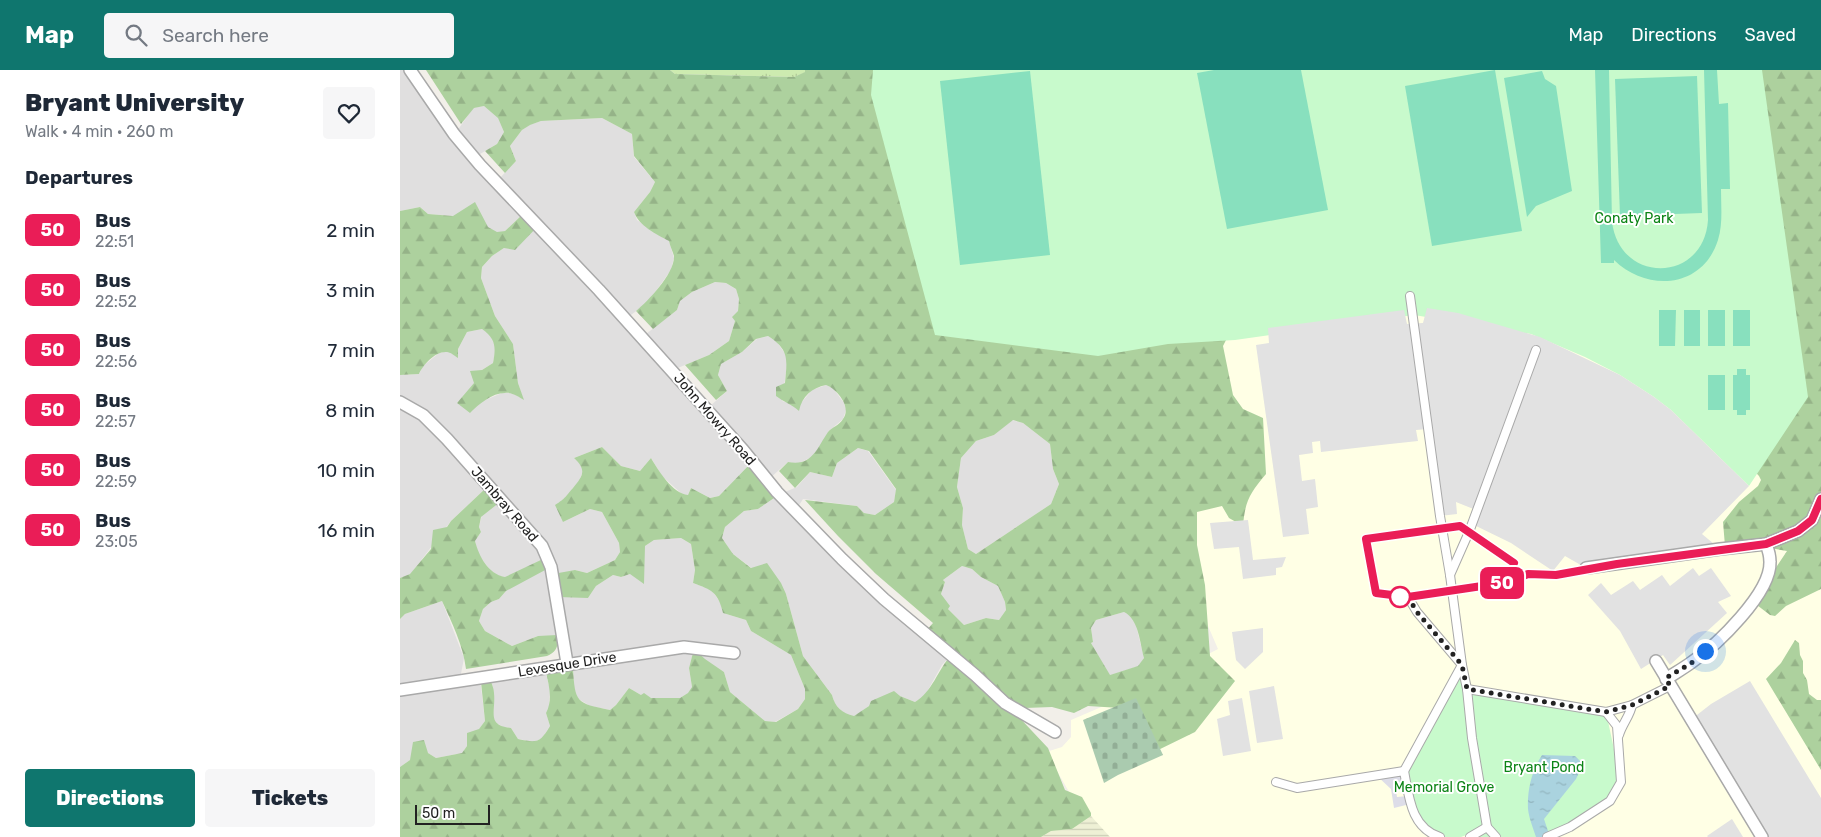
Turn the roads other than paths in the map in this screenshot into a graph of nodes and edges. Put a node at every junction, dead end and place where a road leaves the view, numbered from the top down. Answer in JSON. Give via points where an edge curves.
{"nodes":[{"id":1,"x":410,"y":70,"type":"edge"},
{"id":2,"x":1410,"y":296,"type":"dead end"},
{"id":3,"x":1536,"y":350,"type":"dead end"},
{"id":4,"x":400,"y":402,"type":"edge"},
{"id":5,"x":1821,"y":499,"type":"edge"},
{"id":6,"x":1766,"y":544,"type":"junction"},
{"id":7,"x":1586,"y":568,"type":"dead end"},
{"id":8,"x":1450,"y":575,"type":"junction"},
{"id":9,"x":1408,"y":597,"type":"dead end"},
{"id":10,"x":734,"y":653,"type":"dead end"},
{"id":11,"x":1656,"y":660,"type":"dead end"},
{"id":12,"x":567,"y":663,"type":"junction"},
{"id":13,"x":1462,"y":665,"type":"junction"},
{"id":14,"x":1668,"y":682,"type":"junction"},
{"id":15,"x":1467,"y":689,"type":"junction"},
{"id":16,"x":400,"y":690,"type":"edge"},
{"id":17,"x":1632,"y":705,"type":"junction"},
{"id":18,"x":1606,"y":712,"type":"junction"},
{"id":19,"x":1055,"y":732,"type":"dead end"},
{"id":20,"x":1618,"y":738,"type":"junction"},
{"id":21,"x":1404,"y":771,"type":"junction"},
{"id":22,"x":1276,"y":782,"type":"dead end"},
{"id":23,"x":1487,"y":827,"type":"junction"},
{"id":24,"x":1553,"y":836,"type":"edge"},
{"id":25,"x":1440,"y":837,"type":"edge"},
{"id":26,"x":1472,"y":837,"type":"edge"},
{"id":27,"x":1496,"y":837,"type":"edge"},
{"id":28,"x":1762,"y":837,"type":"edge"}],
"edges":[{"from":1,"to":19,"type":"street","name":"John Mowry Road","via":[[454,134],[480,165],[599,290],[777,492],[842,559],[1005,703]]},
{"from":2,"to":8,"type":"street"},
{"from":3,"to":8,"type":"street"},
{"from":4,"to":12,"type":"street","name":"Jambray Road","via":[[423,415],[447,439],[542,546],[551,567]]},
{"from":5,"to":6,"type":"street","via":[[1812,520],[1798,531]]},
{"from":6,"to":7,"type":"street"},
{"from":6,"to":14,"type":"street","via":[[1771,562],[1758,596],[1718,641]]},
{"from":8,"to":13,"type":"street"},
{"from":9,"to":13,"type":"street"},
{"from":10,"to":12,"type":"street","name":"Levesque Drive","via":[[684,647]]},
{"from":11,"to":14,"type":"street"},
{"from":12,"to":16,"type":"street","name":"Levesque Drive"},
{"from":13,"to":15,"type":"street"},
{"from":13,"to":21,"type":"street"},
{"from":14,"to":17,"type":"street"},
{"from":14,"to":28,"type":"street"},
{"from":15,"to":18,"type":"street"},
{"from":15,"to":23,"type":"street"},
{"from":17,"to":18,"type":"street"},
{"from":17,"to":20,"type":"street"},
{"from":18,"to":20,"type":"street","via":[[1617,726]]},
{"from":20,"to":24,"type":"street","via":[[1622,782],[1610,801]]},
{"from":21,"to":22,"type":"street","via":[[1297,788]]},
{"from":21,"to":25,"type":"street","via":[[1410,808],[1418,821]]},
{"from":23,"to":26,"type":"street"},
{"from":23,"to":27,"type":"street"}]}
